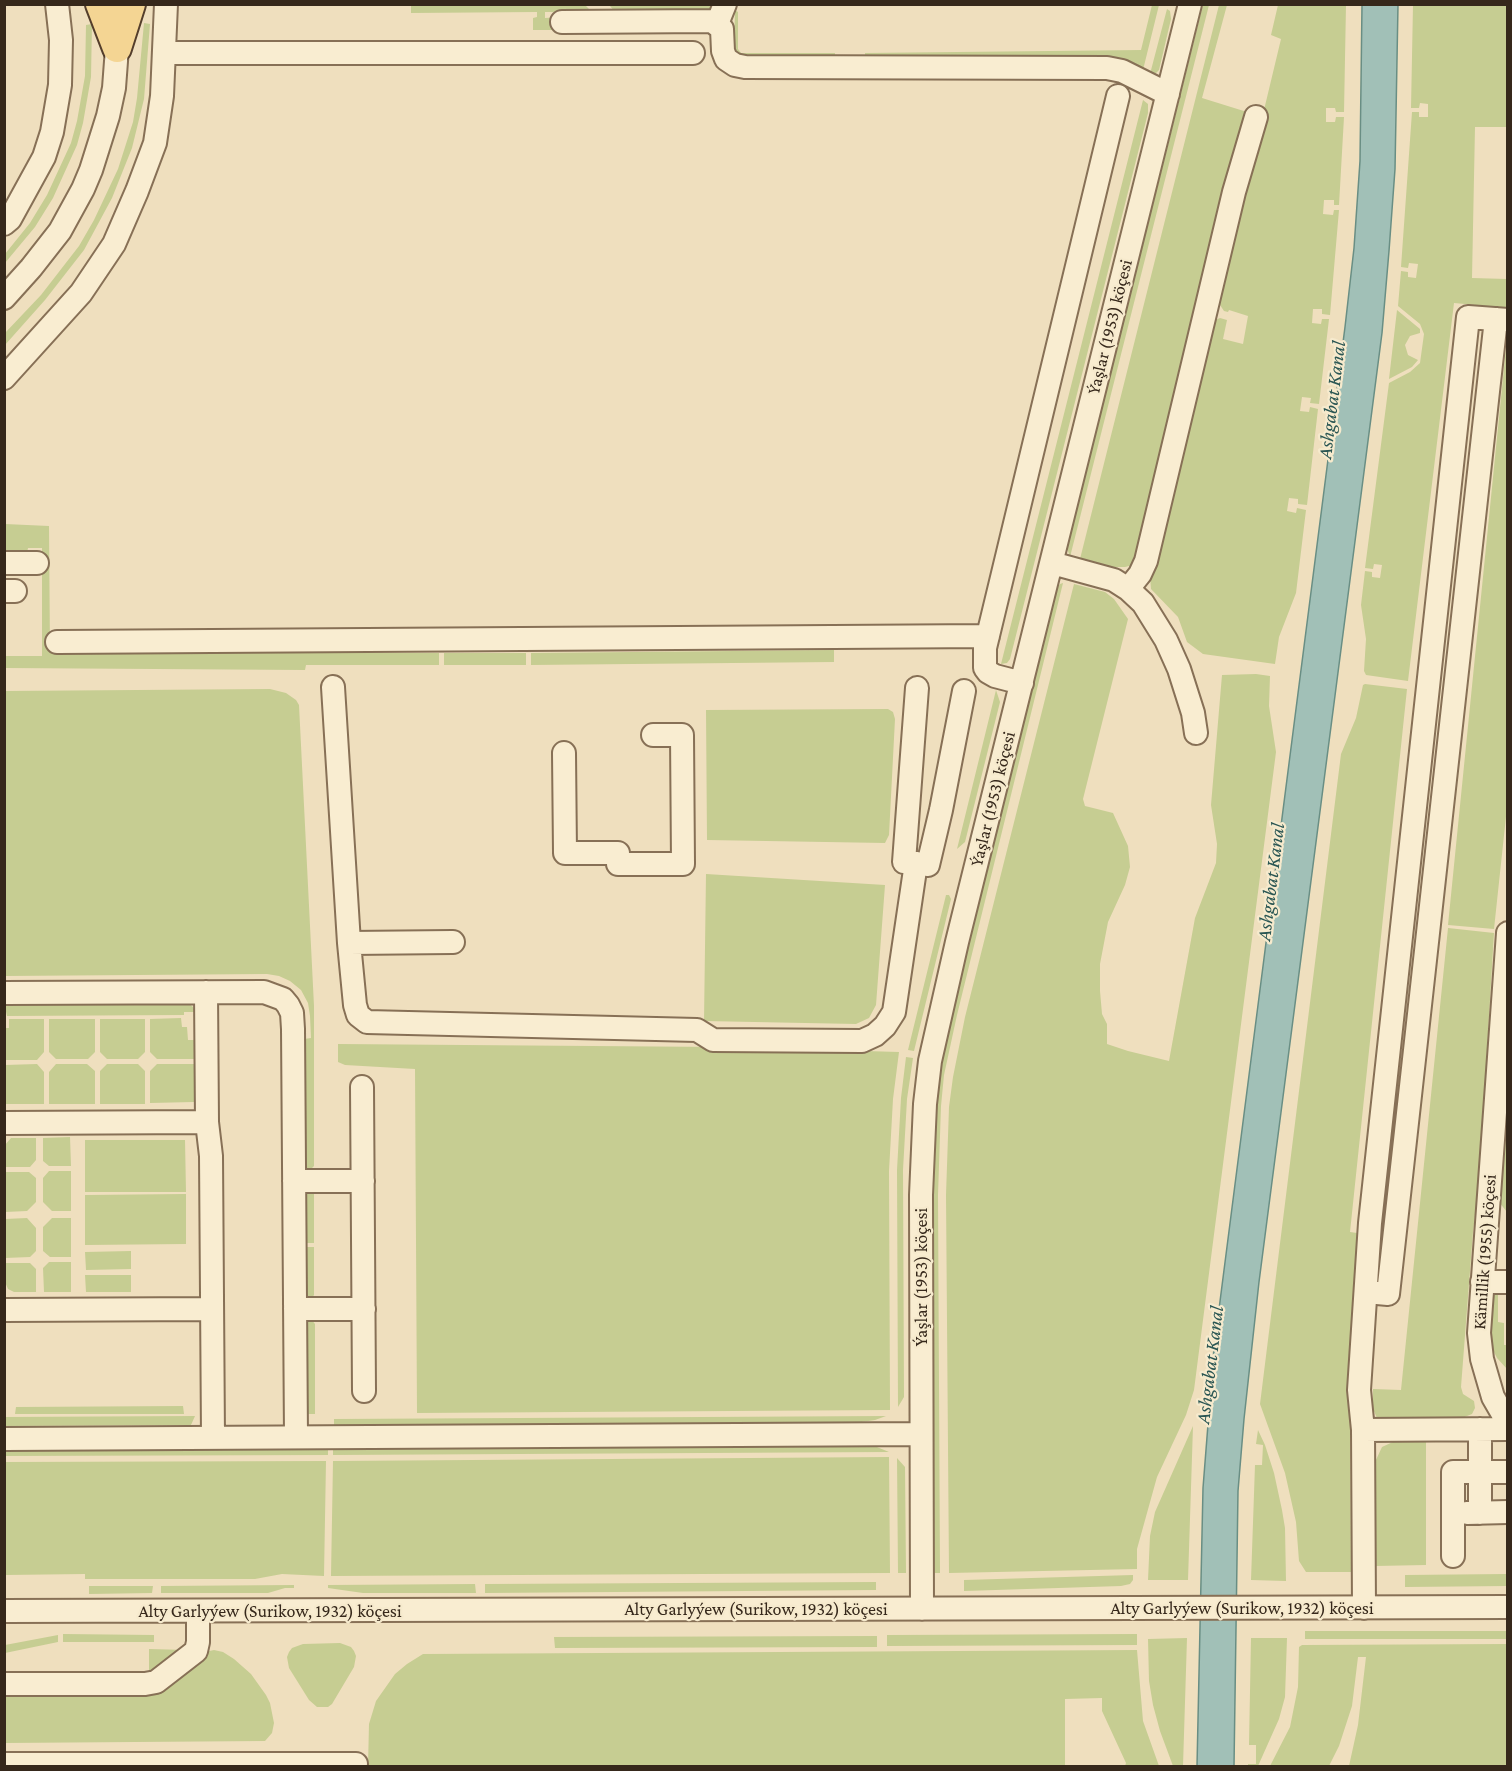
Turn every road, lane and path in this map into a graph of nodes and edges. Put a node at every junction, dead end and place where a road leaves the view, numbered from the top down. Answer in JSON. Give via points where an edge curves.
{"nodes":[{"id":1,"x":57,"y":4,"type":"edge"},
{"id":2,"x":100,"y":4,"type":"edge"},
{"id":3,"x":116,"y":4,"type":"edge"},
{"id":4,"x":131,"y":4,"type":"edge"},
{"id":5,"x":166,"y":4,"type":"edge"},
{"id":6,"x":1190,"y":4,"type":"edge"},
{"id":7,"x":602,"y":13,"type":"edge"},
{"id":8,"x":721,"y":14,"type":"edge"},
{"id":9,"x":562,"y":22,"type":"dead end"},
{"id":10,"x":117,"y":48,"type":"junction"},
{"id":11,"x":164,"y":53,"type":"junction"},
{"id":12,"x":693,"y":53,"type":"dead end"},
{"id":13,"x":1168,"y":94,"type":"junction"},
{"id":14,"x":1118,"y":96,"type":"dead end"},
{"id":15,"x":1256,"y":117,"type":"dead end"},
{"id":16,"x":4,"y":224,"type":"edge"},
{"id":17,"x":4,"y":298,"type":"edge"},
{"id":18,"x":1502,"y":320,"type":"edge"},
{"id":19,"x":4,"y":378,"type":"edge"},
{"id":20,"x":4,"y":563,"type":"edge"},
{"id":21,"x":37,"y":563,"type":"dead end"},
{"id":22,"x":1052,"y":563,"type":"junction"},
{"id":23,"x":1128,"y":589,"type":"junction"},
{"id":24,"x":988,"y":636,"type":"junction"},
{"id":25,"x":57,"y":642,"type":"dead end"},
{"id":26,"x":1022,"y":683,"type":"junction"},
{"id":27,"x":333,"y":687,"type":"dead end"},
{"id":28,"x":917,"y":688,"type":"dead end"},
{"id":29,"x":964,"y":692,"type":"dead end"},
{"id":30,"x":1196,"y":733,"type":"dead end"},
{"id":31,"x":653,"y":735,"type":"dead end"},
{"id":32,"x":564,"y":753,"type":"dead end"},
{"id":33,"x":916,"y":863,"type":"junction"},
{"id":34,"x":1508,"y":933,"type":"edge"},
{"id":35,"x":453,"y":942,"type":"dead end"},
{"id":36,"x":349,"y":943,"type":"junction"},
{"id":37,"x":206,"y":992,"type":"junction"},
{"id":38,"x":4,"y":993,"type":"edge"},
{"id":39,"x":362,"y":1087,"type":"dead end"},
{"id":40,"x":207,"y":1122,"type":"junction"},
{"id":41,"x":4,"y":1123,"type":"edge"},
{"id":42,"x":294,"y":1181,"type":"junction"},
{"id":43,"x":363,"y":1181,"type":"junction"},
{"id":44,"x":1497,"y":1230,"type":"edge"},
{"id":45,"x":1482,"y":1282,"type":"junction"},
{"id":46,"x":1508,"y":1282,"type":"edge"},
{"id":47,"x":212,"y":1309,"type":"junction"},
{"id":48,"x":295,"y":1309,"type":"junction"},
{"id":49,"x":364,"y":1309,"type":"junction"},
{"id":50,"x":4,"y":1310,"type":"edge"},
{"id":51,"x":364,"y":1390,"type":"dead end"},
{"id":52,"x":1508,"y":1424,"type":"edge"},
{"id":53,"x":1480,"y":1429,"type":"junction"},
{"id":54,"x":1508,"y":1429,"type":"edge"},
{"id":55,"x":1363,"y":1430,"type":"junction"},
{"id":56,"x":921,"y":1434,"type":"junction"},
{"id":57,"x":296,"y":1436,"type":"junction"},
{"id":58,"x":213,"y":1438,"type":"junction"},
{"id":59,"x":4,"y":1439,"type":"edge"},
{"id":60,"x":1480,"y":1472,"type":"junction"},
{"id":61,"x":1508,"y":1472,"type":"edge"},
{"id":62,"x":1480,"y":1512,"type":"junction"},
{"id":63,"x":1508,"y":1512,"type":"edge"},
{"id":64,"x":1453,"y":1513,"type":"junction"},
{"id":65,"x":1454,"y":1556,"type":"dead end"},
{"id":66,"x":1508,"y":1607,"type":"edge"},
{"id":67,"x":1364,"y":1608,"type":"junction"},
{"id":68,"x":922,"y":1609,"type":"junction"},
{"id":69,"x":4,"y":1611,"type":"edge"},
{"id":70,"x":198,"y":1611,"type":"junction"},
{"id":71,"x":4,"y":1684,"type":"edge"},
{"id":72,"x":4,"y":1764,"type":"edge"},
{"id":73,"x":356,"y":1764,"type":"dead end"}],
"edges":[{"from":1,"to":16,"type":"street","via":[[60,85],[52,132],[44,157]]},
{"from":2,"to":10,"type":"main road"},
{"from":3,"to":10,"type":"street"},
{"from":4,"to":10,"type":"main road"},
{"from":5,"to":11,"type":"street"},
{"from":6,"to":13,"type":"street","name":"Ýaşlar (1953) köçesi"},
{"from":7,"to":8,"type":"street","via":[[712,21]]},
{"from":7,"to":9,"type":"street"},
{"from":8,"to":13,"type":"street","via":[[726,59],[745,67],[1107,68],[1122,71]]},
{"from":10,"to":17,"type":"street","via":[[108,116],[83,189],[60,231]]},
{"from":11,"to":12,"type":"street"},
{"from":11,"to":19,"type":"street","via":[[155,143],[114,244],[81,293]]},
{"from":13,"to":22,"type":"street","name":"Ýaşlar (1953) köçesi"},
{"from":14,"to":24,"type":"street"},
{"from":15,"to":23,"type":"street","via":[[1234,192],[1146,561]]},
{"from":18,"to":55,"type":"street","via":[[1467,317],[1373,1199],[1359,1390]]},
{"from":20,"to":21,"type":"street"},
{"from":22,"to":23,"type":"street","via":[[1114,580]]},
{"from":22,"to":26,"type":"street","name":"Ýaşlar (1953) köçesi"},
{"from":23,"to":30,"type":"street","via":[[1143,603],[1170,649],[1190,702]]},
{"from":24,"to":25,"type":"street"},
{"from":24,"to":26,"type":"street","via":[[985,668],[995,676]]},
{"from":26,"to":56,"type":"street","name":"Ýaşlar (1953) köçesi","via":[[930,1060],[921,1195]]},
{"from":27,"to":36,"type":"street"},
{"from":28,"to":33,"type":"street"},
{"from":29,"to":33,"type":"street","via":[[941,810]]},
{"from":31,"to":32,"type":"street","via":[[682,735],[683,864],[565,853]]},
{"from":33,"to":36,"type":"street","via":[[894,1012],[885,1026],[862,1041],[713,1040],[697,1030],[367,1022],[358,1015],[355,1005]]},
{"from":34,"to":44,"type":"street","name":"Kämillik (1955) köçesi"},
{"from":35,"to":36,"type":"street"},
{"from":37,"to":38,"type":"street"},
{"from":37,"to":40,"type":"street"},
{"from":37,"to":42,"type":"street","via":[[264,992],[283,999],[292,1013]]},
{"from":39,"to":43,"type":"street"},
{"from":40,"to":41,"type":"street"},
{"from":40,"to":47,"type":"street","via":[[211,1156]]},
{"from":42,"to":43,"type":"street"},
{"from":42,"to":48,"type":"street"},
{"from":43,"to":49,"type":"street"},
{"from":44,"to":45,"type":"street","name":"Kämillik (1955) köçesi"},
{"from":45,"to":46,"type":"street"},
{"from":45,"to":52,"type":"street","name":"Kämillik (1955) köçesi","via":[[1482,1359],[1493,1397]]},
{"from":47,"to":50,"type":"street"},
{"from":47,"to":58,"type":"street"},
{"from":48,"to":49,"type":"street"},
{"from":48,"to":57,"type":"street"},
{"from":49,"to":51,"type":"street"},
{"from":53,"to":54,"type":"street"},
{"from":53,"to":55,"type":"street"},
{"from":53,"to":60,"type":"street"},
{"from":55,"to":67,"type":"street"},
{"from":56,"to":57,"type":"street"},
{"from":56,"to":68,"type":"street","name":"Ýaşlar (1953) köçesi"},
{"from":57,"to":58,"type":"street"},
{"from":58,"to":59,"type":"street"},
{"from":60,"to":61,"type":"street"},
{"from":60,"to":62,"type":"street"},
{"from":60,"to":64,"type":"street","via":[[1453,1472]]},
{"from":62,"to":63,"type":"street"},
{"from":62,"to":64,"type":"street"},
{"from":64,"to":65,"type":"street"},
{"from":66,"to":67,"type":"street","name":"Alty Garlyýew (Surikow, 1932) köçesi"},
{"from":67,"to":68,"type":"street","name":"Alty Garlyýew (Surikow, 1932) köçesi"},
{"from":68,"to":70,"type":"street","name":"Alty Garlyýew (Surikow, 1932) köçesi"},
{"from":69,"to":70,"type":"street","name":"Alty Garlyýew (Surikow, 1932) köçesi"},
{"from":70,"to":71,"type":"street","via":[[196,1651],[156,1682]]},
{"from":72,"to":73,"type":"street"}]}
